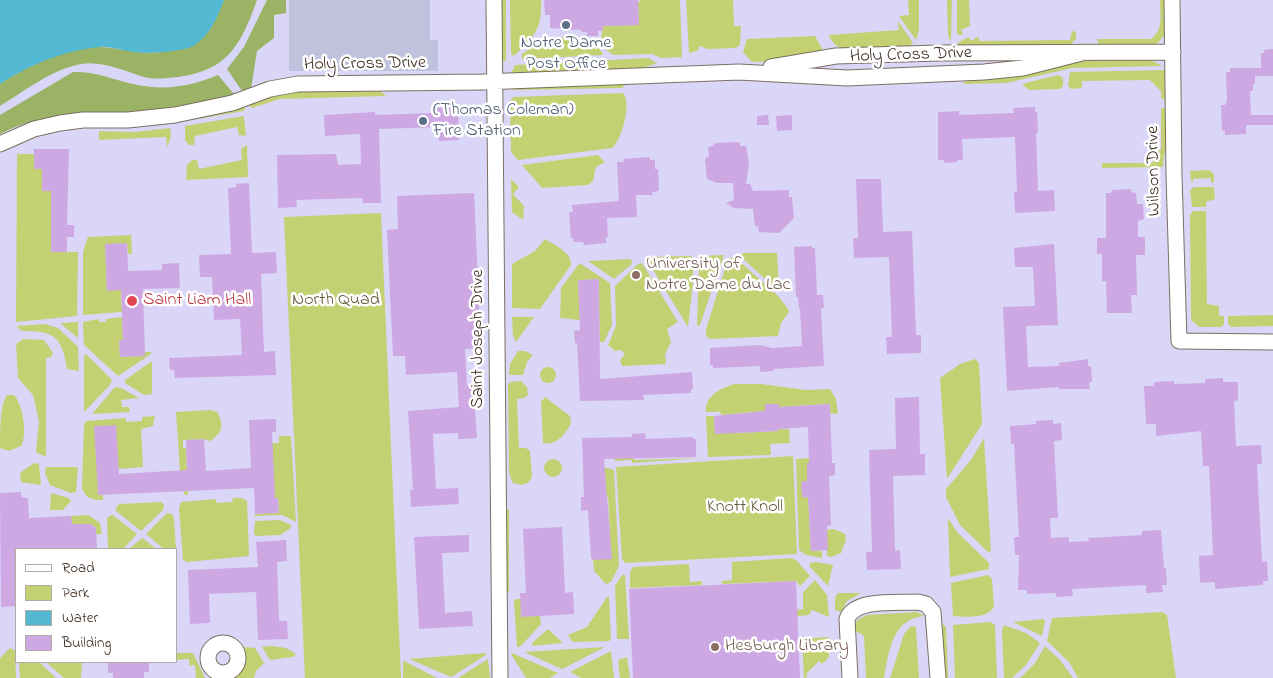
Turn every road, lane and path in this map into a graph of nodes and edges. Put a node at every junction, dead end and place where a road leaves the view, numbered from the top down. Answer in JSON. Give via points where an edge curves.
{"nodes":[{"id":1,"x":494,"y":0,"type":"edge"},
{"id":2,"x":1172,"y":0,"type":"edge"},
{"id":3,"x":1173,"y":52,"type":"junction"},
{"id":4,"x":1082,"y":53,"type":"junction"},
{"id":5,"x":739,"y":72,"type":"junction"},
{"id":6,"x":494,"y":81,"type":"junction"},
{"id":7,"x":0,"y":144,"type":"edge"},
{"id":8,"x":1273,"y":342,"type":"edge"},
{"id":9,"x":500,"y":678,"type":"edge"},
{"id":10,"x":850,"y":678,"type":"edge"},
{"id":11,"x":938,"y":678,"type":"edge"}],
"edges":[{"from":1,"to":6,"type":"street","name":"Saint Joseph Drive"},
{"from":2,"to":3,"type":"street","name":"Wilson Drive"},
{"from":3,"to":4,"type":"street","name":"Holy Cross Drive"},
{"from":3,"to":8,"type":"street","name":"Wilson Drive","via":[[1179,341]]},
{"from":4,"to":5,"type":"street","name":"Holy Cross Drive","via":[[939,52],[836,56]]},
{"from":4,"to":5,"type":"street","name":"Holy Cross Drive","via":[[1023,68],[984,72],[847,78]]},
{"from":5,"to":6,"type":"street","name":"Holy Cross Drive"},
{"from":6,"to":7,"type":"street","name":"Holy Cross Drive","via":[[298,84],[175,115],[60,123],[34,129]]},
{"from":6,"to":9,"type":"street","name":"Saint Joseph Drive"},
{"from":10,"to":11,"type":"street","via":[[847,620],[851,611],[861,605],[918,602],[926,604],[933,612]]}]}
